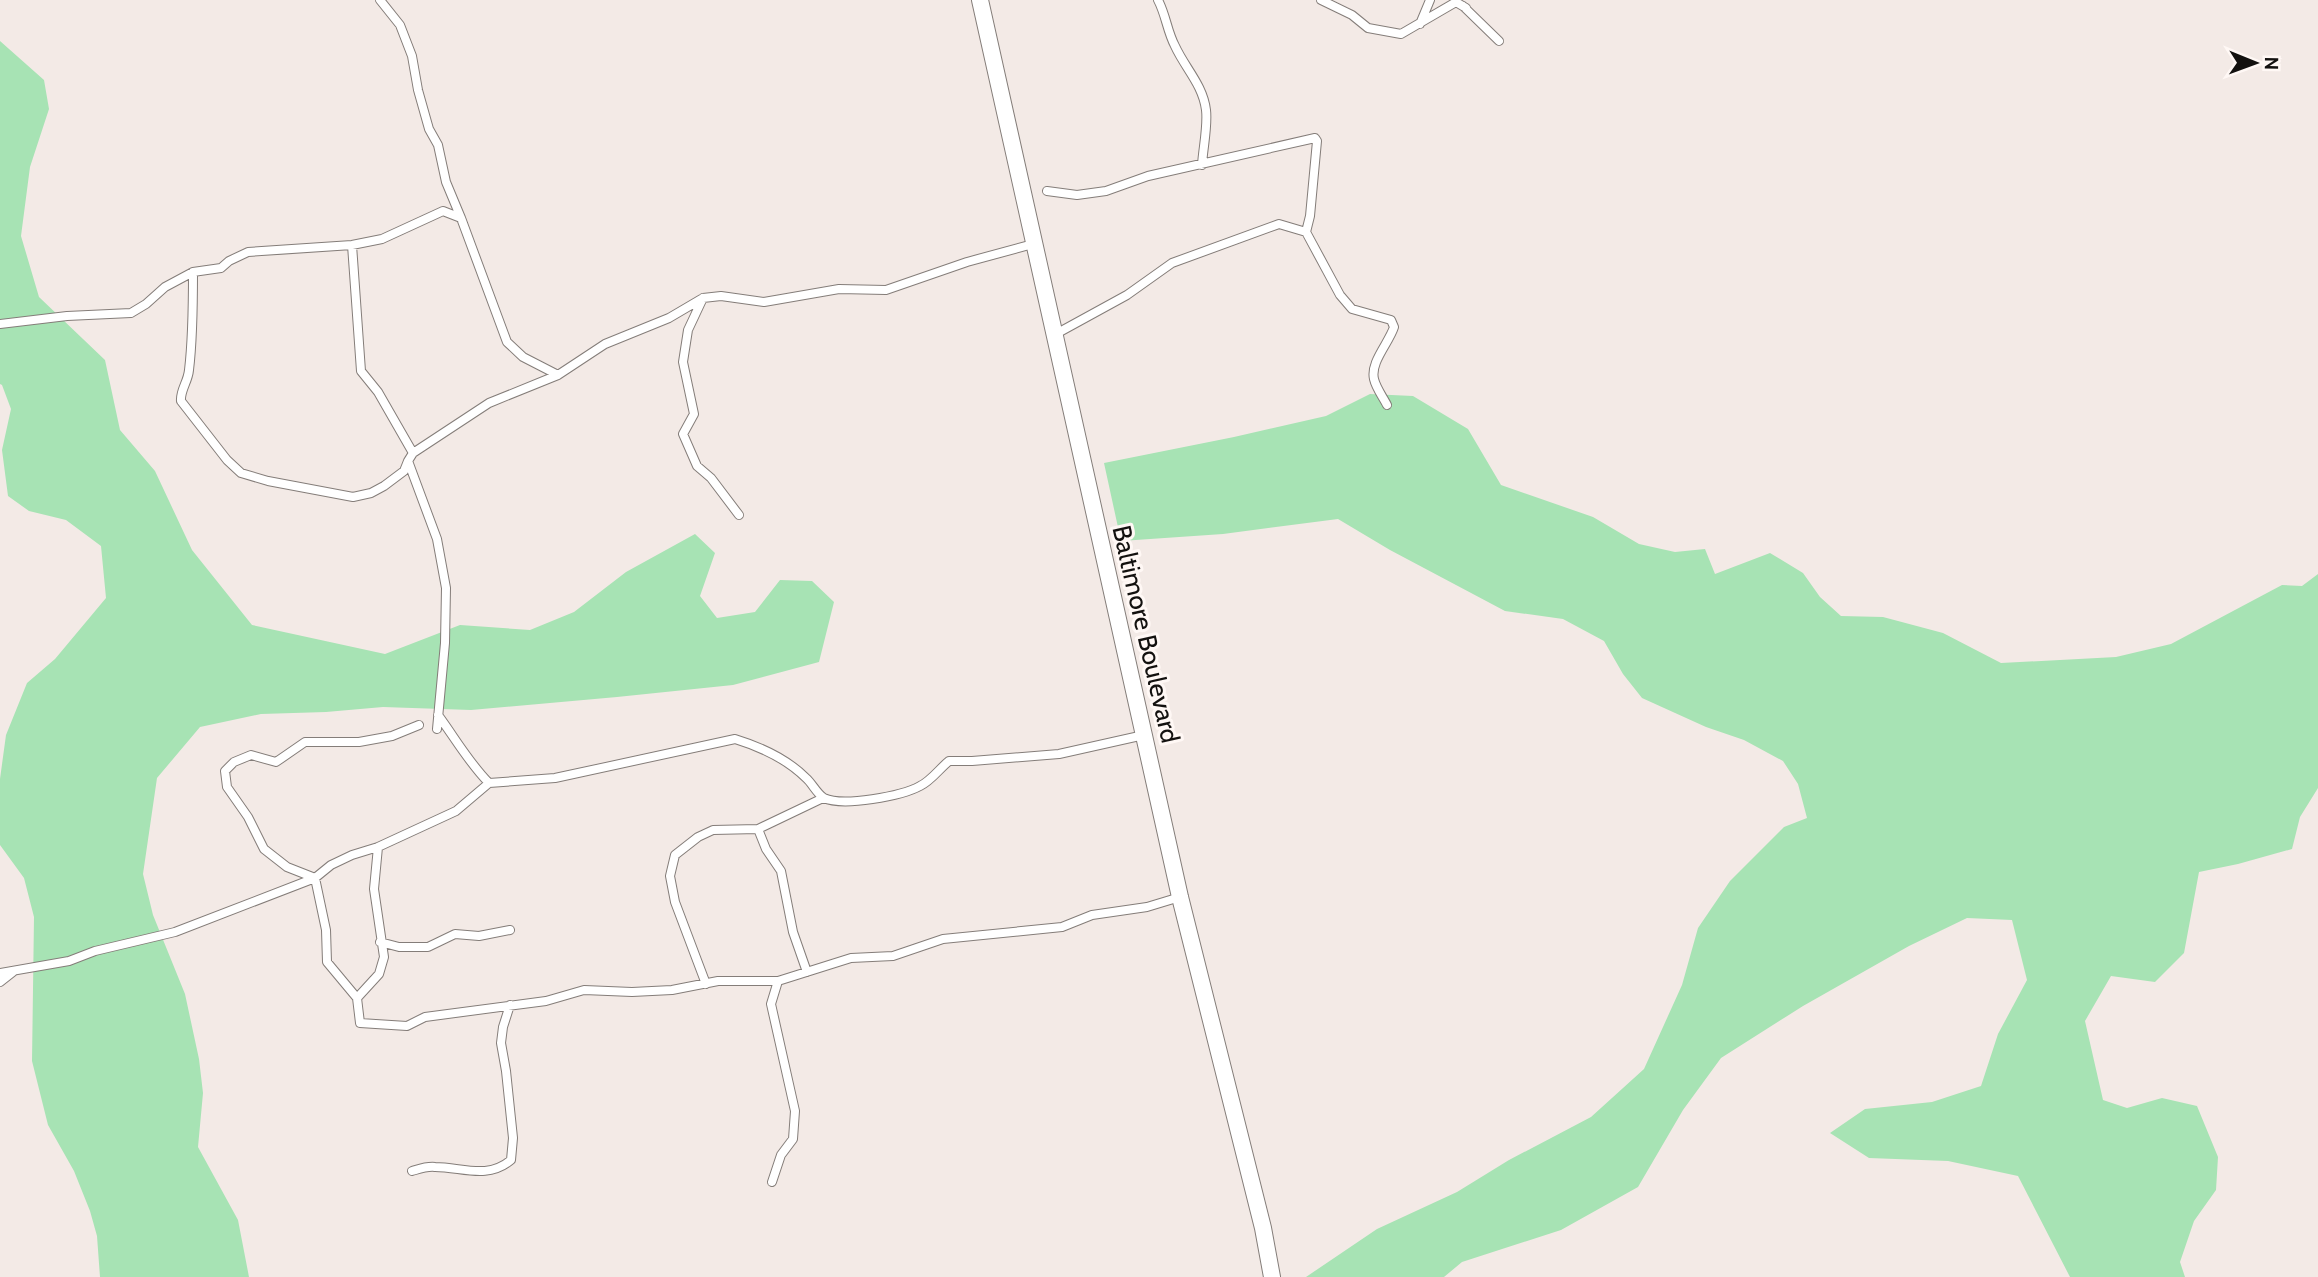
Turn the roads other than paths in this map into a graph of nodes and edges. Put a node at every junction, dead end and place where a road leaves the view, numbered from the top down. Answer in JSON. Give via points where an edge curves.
{"nodes":[{"id":1,"x":380,"y":0,"type":"edge"},
{"id":2,"x":980,"y":0,"type":"edge"},
{"id":3,"x":1158,"y":0,"type":"edge"},
{"id":4,"x":1321,"y":0,"type":"edge"},
{"id":5,"x":1430,"y":0,"type":"edge"},
{"id":6,"x":1455,"y":0,"type":"edge"},
{"id":7,"x":1466,"y":8,"type":"junction"},
{"id":8,"x":1420,"y":24,"type":"junction"},
{"id":9,"x":1499,"y":41,"type":"dead end"},
{"id":10,"x":1202,"y":165,"type":"junction"},
{"id":11,"x":1047,"y":191,"type":"dead end"},
{"id":12,"x":461,"y":218,"type":"junction"},
{"id":13,"x":1306,"y":232,"type":"junction"},
{"id":14,"x":1033,"y":244,"type":"junction"},
{"id":15,"x":352,"y":246,"type":"junction"},
{"id":16,"x":193,"y":272,"type":"junction"},
{"id":17,"x":703,"y":298,"type":"junction"},
{"id":18,"x":0,"y":324,"type":"edge"},
{"id":19,"x":1054,"y":335,"type":"junction"},
{"id":20,"x":558,"y":375,"type":"junction"},
{"id":21,"x":1387,"y":405,"type":"dead end"},
{"id":22,"x":410,"y":457,"type":"junction"},
{"id":23,"x":739,"y":515,"type":"dead end"},
{"id":24,"x":438,"y":715,"type":"junction"},
{"id":25,"x":419,"y":725,"type":"dead end"},
{"id":26,"x":437,"y":729,"type":"dead end"},
{"id":27,"x":1144,"y":735,"type":"junction"},
{"id":28,"x":489,"y":783,"type":"junction"},
{"id":29,"x":823,"y":798,"type":"junction"},
{"id":30,"x":758,"y":829,"type":"junction"},
{"id":31,"x":378,"y":847,"type":"junction"},
{"id":32,"x":315,"y":878,"type":"junction"},
{"id":33,"x":1180,"y":897,"type":"junction"},
{"id":34,"x":510,"y":930,"type":"dead end"},
{"id":35,"x":380,"y":942,"type":"junction"},
{"id":36,"x":15,"y":970,"type":"junction"},
{"id":37,"x":0,"y":972,"type":"edge"},
{"id":38,"x":807,"y":972,"type":"junction"},
{"id":39,"x":778,"y":981,"type":"junction"},
{"id":40,"x":0,"y":982,"type":"edge"},
{"id":41,"x":706,"y":984,"type":"junction"},
{"id":42,"x":357,"y":998,"type":"junction"},
{"id":43,"x":510,"y":1005,"type":"junction"},
{"id":44,"x":412,"y":1171,"type":"dead end"},
{"id":45,"x":772,"y":1182,"type":"dead end"},
{"id":46,"x":1272,"y":1277,"type":"edge"}],
"edges":[{"from":1,"to":12,"type":"street","via":[[400,25],[412,56],[429,129]]},
{"from":2,"to":14,"type":"highway","name":"Baltimore Boulevard"},
{"from":3,"to":10,"type":"street","via":[[1169,34],[1196,78],[1206,109]]},
{"from":4,"to":8,"type":"street","via":[[1368,28],[1401,34]]},
{"from":5,"to":8,"type":"street"},
{"from":6,"to":7,"type":"street"},
{"from":7,"to":8,"type":"street","via":[[1456,2]]},
{"from":7,"to":9,"type":"street"},
{"from":10,"to":11,"type":"street","via":[[1106,191],[1077,195]]},
{"from":10,"to":13,"type":"street","via":[[1315,138]]},
{"from":12,"to":15,"type":"street","via":[[443,211],[382,239]]},
{"from":12,"to":20,"type":"street","via":[[507,342]]},
{"from":13,"to":19,"type":"street","via":[[1279,224],[1172,263],[1127,295]]},
{"from":13,"to":21,"type":"street","via":[[1352,309],[1391,320],[1390,340],[1374,365],[1374,379]]},
{"from":14,"to":17,"type":"street","via":[[886,290],[839,289],[764,302]]},
{"from":14,"to":19,"type":"highway","name":"Baltimore Boulevard"},
{"from":15,"to":16,"type":"street","via":[[248,252],[221,268]]},
{"from":15,"to":22,"type":"street","via":[[361,371],[378,393]]},
{"from":16,"to":18,"type":"street","via":[[131,313]]},
{"from":16,"to":22,"type":"street","via":[[194,335],[181,401],[241,473],[353,497],[384,486],[404,471]]},
{"from":17,"to":20,"type":"street","via":[[669,318],[605,344]]},
{"from":17,"to":23,"type":"street","via":[[688,330],[683,362],[694,414],[683,434],[696,466]]},
{"from":19,"to":27,"type":"highway","name":"Baltimore Boulevard"},
{"from":20,"to":22,"type":"street","via":[[489,403]]},
{"from":22,"to":24,"type":"street","via":[[446,588]]},
{"from":24,"to":26,"type":"street"},
{"from":24,"to":28,"type":"street"},
{"from":25,"to":32,"type":"street","via":[[359,742],[305,742],[276,762],[251,755],[225,771],[227,787],[264,849],[287,867]]},
{"from":27,"to":29,"type":"street","via":[[1059,754],[949,761],[923,785],[904,793],[842,801]]},
{"from":27,"to":33,"type":"highway","name":"Baltimore Boulevard"},
{"from":28,"to":29,"type":"street","via":[[555,778],[735,739],[787,763]]},
{"from":28,"to":31,"type":"street","via":[[456,811]]},
{"from":29,"to":30,"type":"street"},
{"from":30,"to":38,"type":"street","via":[[781,871],[793,932]]},
{"from":30,"to":41,"type":"street","via":[[713,830],[675,855],[670,876],[675,902]]},
{"from":31,"to":32,"type":"street","via":[[331,865]]},
{"from":31,"to":35,"type":"street","via":[[374,889]]},
{"from":32,"to":36,"type":"street","via":[[175,932],[69,961]]},
{"from":32,"to":42,"type":"street","via":[[326,930],[327,962]]},
{"from":33,"to":38,"type":"street","via":[[1092,915],[1062,928],[943,939],[893,956],[851,958]]},
{"from":33,"to":46,"type":"highway","name":"Baltimore Boulevard"},
{"from":34,"to":35,"type":"street","via":[[479,936],[455,934],[428,947]]},
{"from":35,"to":42,"type":"street","via":[[384,957],[379,974]]},
{"from":36,"to":37,"type":"street"},
{"from":36,"to":40,"type":"street"},
{"from":38,"to":39,"type":"street"},
{"from":39,"to":41,"type":"street"},
{"from":39,"to":45,"type":"street","via":[[771,1004],[795,1111],[793,1139],[781,1155]]},
{"from":41,"to":43,"type":"street","via":[[659,991],[584,990]]},
{"from":42,"to":43,"type":"street","via":[[360,1023],[407,1026],[425,1017]]},
{"from":43,"to":44,"type":"street","via":[[501,1043],[513,1138],[510,1160],[500,1169],[433,1166]]}]}
